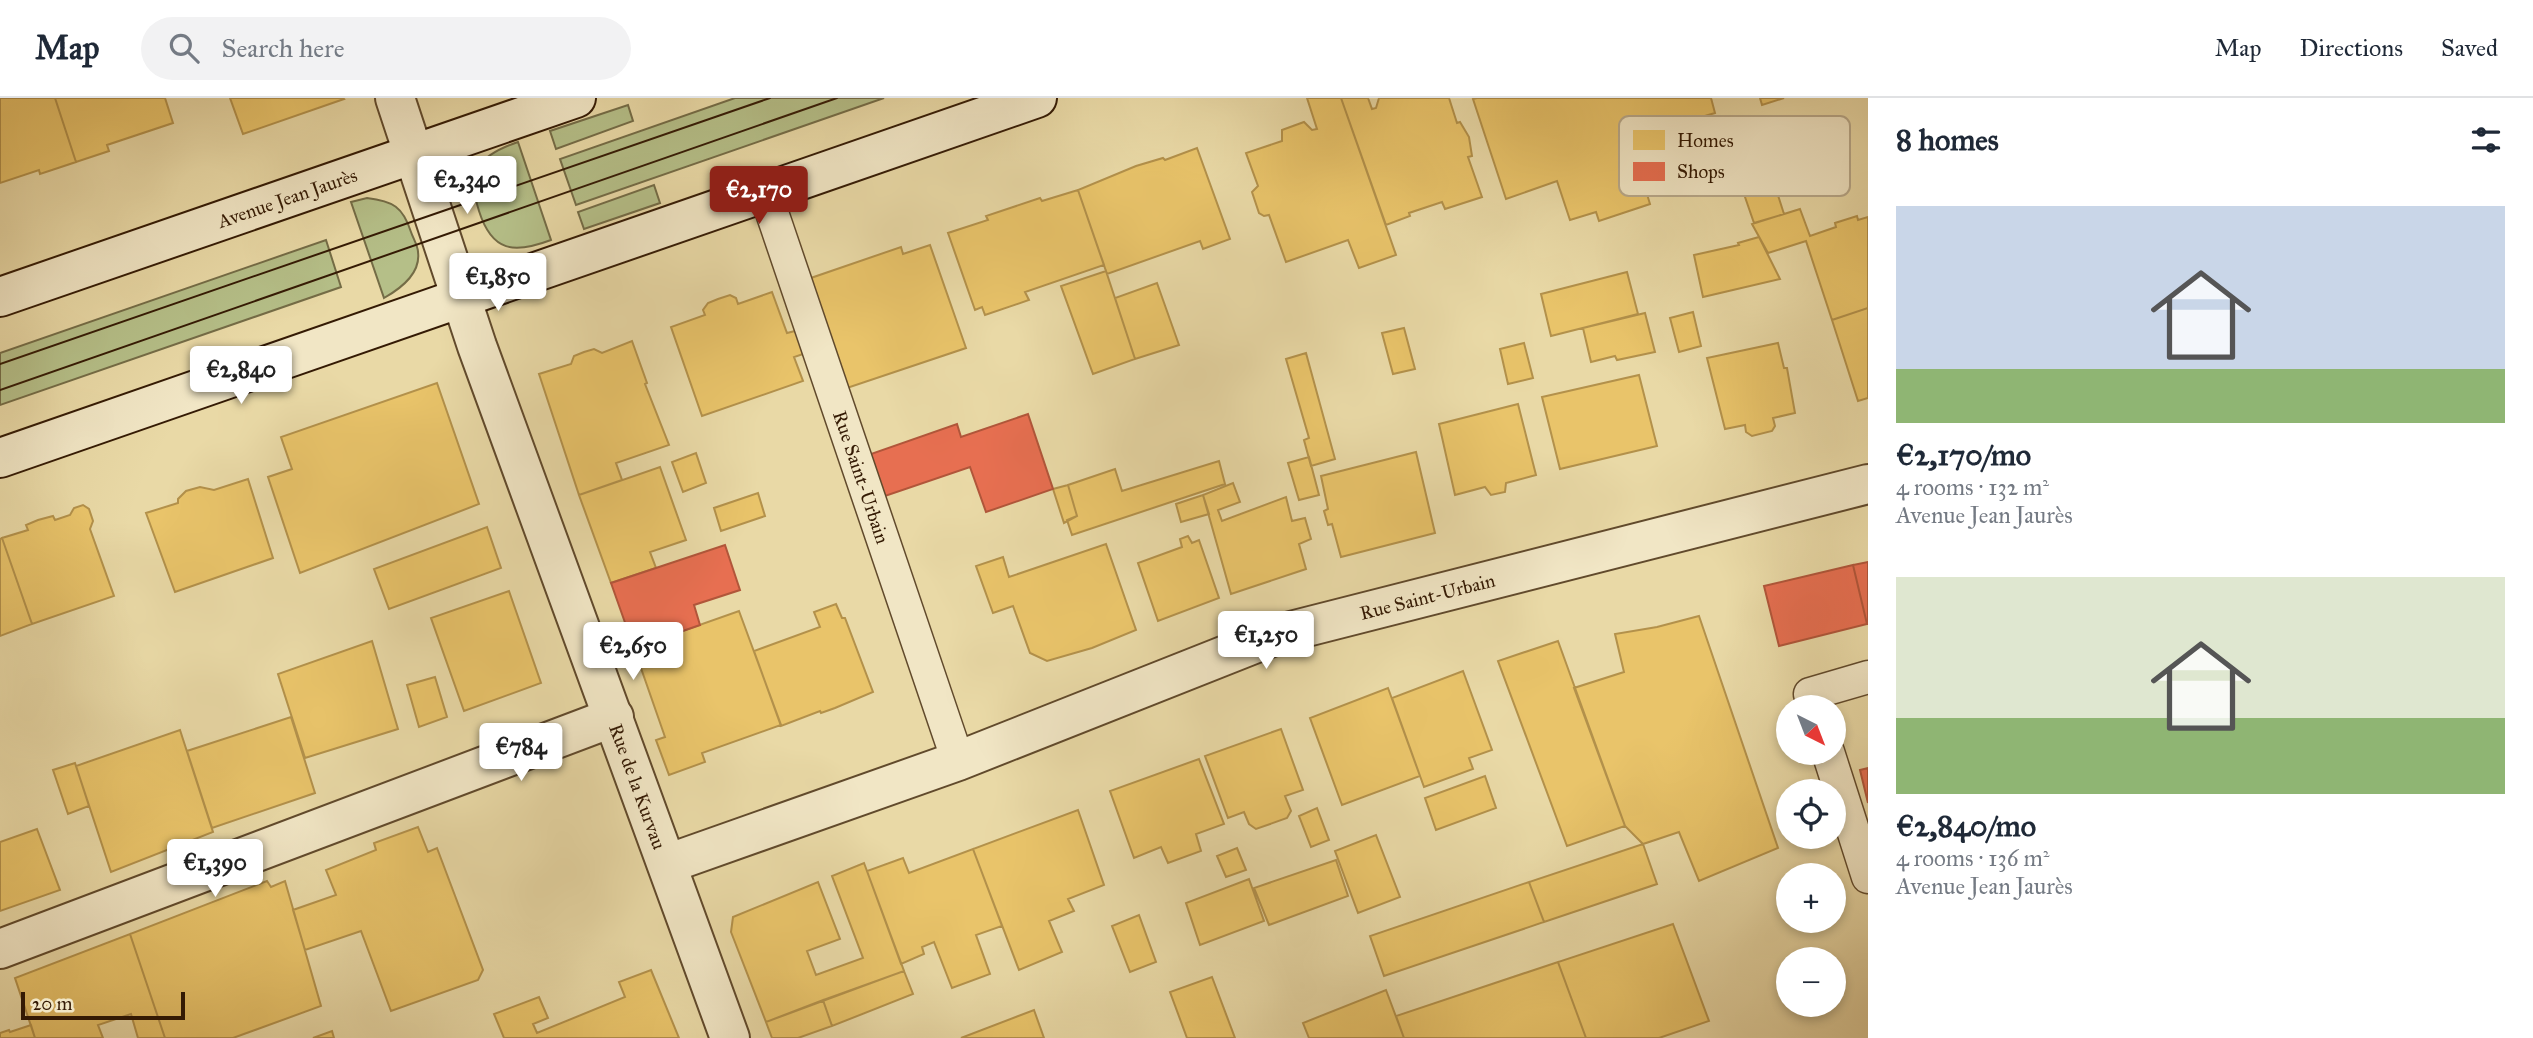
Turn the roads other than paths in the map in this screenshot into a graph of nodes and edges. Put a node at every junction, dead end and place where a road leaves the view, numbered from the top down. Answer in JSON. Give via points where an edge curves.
{"nodes":[{"id":1,"x":395,"y":98,"type":"edge"},
{"id":2,"x":576,"y":98,"type":"edge"},
{"id":3,"x":1037,"y":98,"type":"edge"},
{"id":4,"x":413,"y":154,"type":"junction"},
{"id":5,"x":765,"y":192,"type":"junction"},
{"id":6,"x":0,"y":297,"type":"edge"},
{"id":7,"x":462,"y":298,"type":"junction"},
{"id":8,"x":0,"y":458,"type":"edge"},
{"id":9,"x":1868,"y":484,"type":"edge"},
{"id":10,"x":1868,"y":677,"type":"edge"},
{"id":11,"x":1810,"y":695,"type":"edge"},
{"id":12,"x":614,"y":717,"type":"junction"},
{"id":13,"x":958,"y":761,"type":"junction"},
{"id":14,"x":1832,"y":765,"type":"edge"},
{"id":15,"x":667,"y":864,"type":"junction"},
{"id":16,"x":1868,"y":877,"type":"edge"},
{"id":17,"x":0,"y":949,"type":"edge"},
{"id":18,"x":730,"y":1038,"type":"edge"}],
"edges":[{"from":1,"to":4,"type":"street","name":"Rue de la Kurvau"},
{"from":2,"to":4,"type":"street","name":"Avenue Jean Jaurès"},
{"from":3,"to":5,"type":"street"},
{"from":4,"to":6,"type":"street","name":"Avenue Jean Jaurès"},
{"from":4,"to":7,"type":"street","name":"Rue de la Kurvau"},
{"from":5,"to":7,"type":"street"},
{"from":5,"to":13,"type":"lane","name":"Rue Saint-Urbain"},
{"from":7,"to":8,"type":"street"},
{"from":7,"to":12,"type":"street","name":"Rue de la Kurvau"},
{"from":9,"to":13,"type":"street","name":"Rue Saint-Urbain","via":[[1279,634]]},
{"from":10,"to":11,"type":"lane"},
{"from":12,"to":15,"type":"street","name":"Rue de la Kurvau"},
{"from":12,"to":17,"type":"street"},
{"from":13,"to":15,"type":"street","name":"Rue Saint-Urbain"},
{"from":14,"to":16,"type":"lane"},
{"from":15,"to":18,"type":"street","name":"Rue de la Kurvau"}]}
